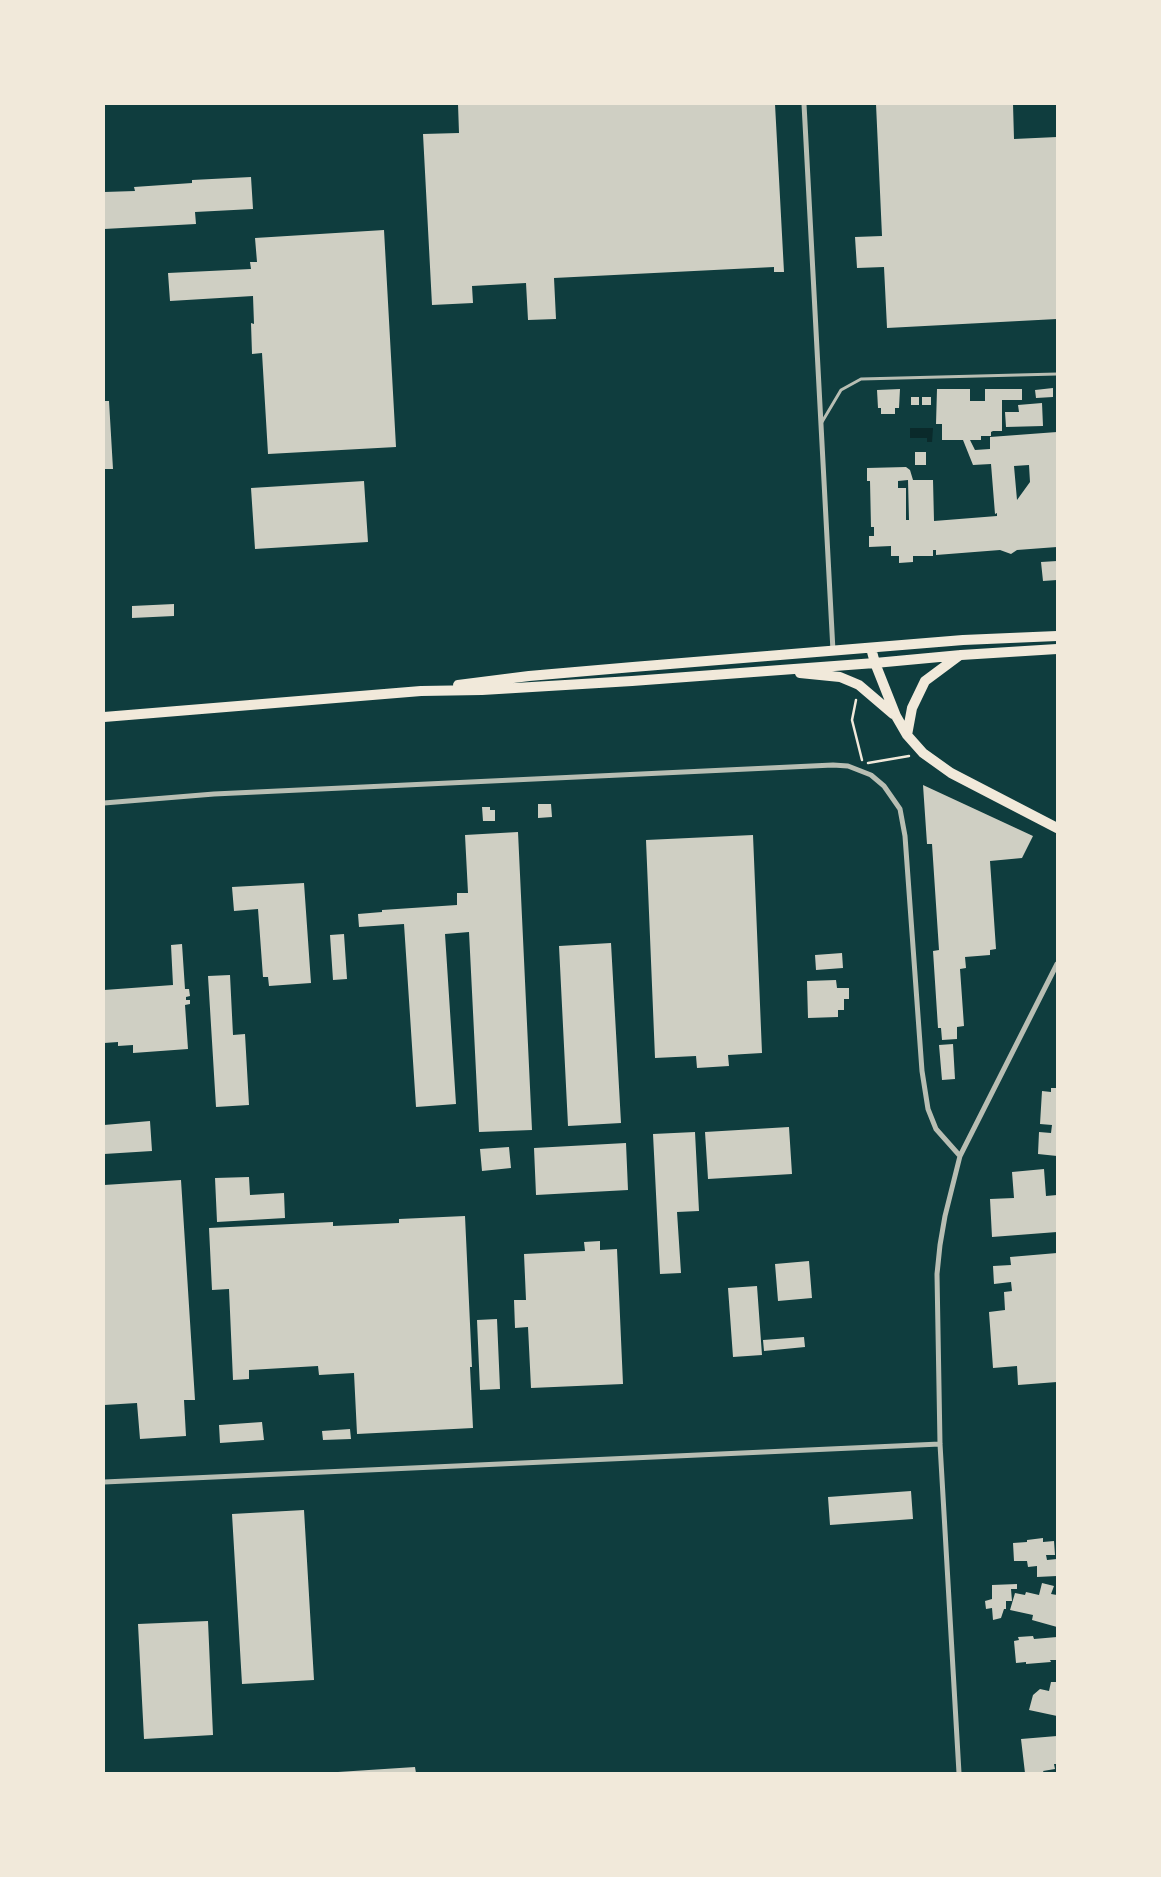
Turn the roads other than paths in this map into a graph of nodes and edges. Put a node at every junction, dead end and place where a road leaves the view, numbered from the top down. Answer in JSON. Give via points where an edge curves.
{"nodes":[{"id":1,"x":804,"y":104,"type":"edge"},
{"id":2,"x":1057,"y":374,"type":"edge"},
{"id":3,"x":821,"y":424,"type":"junction"},
{"id":4,"x":1057,"y":636,"type":"edge"},
{"id":5,"x":1017,"y":638,"type":"junction"},
{"id":6,"x":871,"y":648,"type":"junction"},
{"id":7,"x":1057,"y":649,"type":"edge"},
{"id":8,"x":833,"y":652,"type":"junction"},
{"id":9,"x":1019,"y":652,"type":"junction"},
{"id":10,"x":961,"y":654,"type":"junction"},
{"id":11,"x":875,"y":663,"type":"junction"},
{"id":12,"x":757,"y":670,"type":"junction"},
{"id":13,"x":421,"y":691,"type":"junction"},
{"id":14,"x":896,"y":716,"type":"junction"},
{"id":15,"x":104,"y":717,"type":"edge"},
{"id":16,"x":907,"y":735,"type":"junction"},
{"id":17,"x":104,"y":803,"type":"edge"},
{"id":18,"x":1057,"y":828,"type":"edge"},
{"id":19,"x":1057,"y":964,"type":"edge"},
{"id":20,"x":960,"y":1156,"type":"junction"},
{"id":21,"x":940,"y":1444,"type":"junction"},
{"id":22,"x":104,"y":1482,"type":"edge"},
{"id":23,"x":959,"y":1773,"type":"edge"}],
"edges":[{"from":1,"to":3,"type":"street"},
{"from":2,"to":3,"type":"lane","via":[[861,378],[841,390]]},
{"from":3,"to":8,"type":"street"},
{"from":4,"to":5,"type":"main road"},
{"from":5,"to":6,"type":"main road"},
{"from":5,"to":9,"type":"lane"},
{"from":6,"to":8,"type":"main road"},
{"from":6,"to":11,"type":"main road"},
{"from":7,"to":9,"type":"main road"},
{"from":8,"to":13,"type":"main road","via":[[529,676]]},
{"from":9,"to":10,"type":"main road"},
{"from":10,"to":11,"type":"main road"},
{"from":10,"to":16,"type":"main road","via":[[925,681],[912,708]]},
{"from":11,"to":12,"type":"main road"},
{"from":11,"to":14,"type":"main road"},
{"from":12,"to":13,"type":"main road","via":[[632,681]]},
{"from":12,"to":14,"type":"main road","via":[[840,677],[859,685]]},
{"from":13,"to":15,"type":"main road"},
{"from":14,"to":16,"type":"main road"},
{"from":16,"to":18,"type":"main road","via":[[923,754],[951,773]]},
{"from":17,"to":20,"type":"street","via":[[263,791],[833,765],[848,766],[871,775],[884,786],[900,809],[928,1109],[936,1129]]},
{"from":19,"to":20,"type":"street"},
{"from":20,"to":21,"type":"street","via":[[945,1216],[937,1274]]},
{"from":21,"to":22,"type":"street"},
{"from":21,"to":23,"type":"street"}]}
